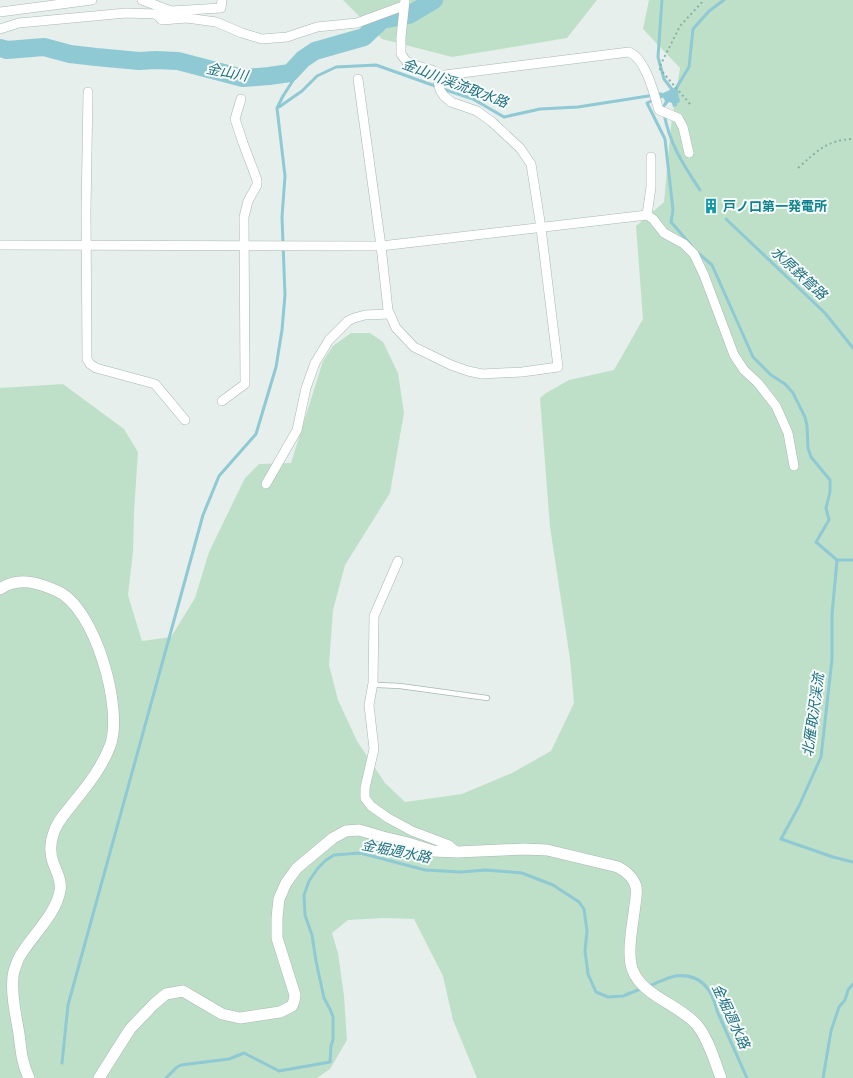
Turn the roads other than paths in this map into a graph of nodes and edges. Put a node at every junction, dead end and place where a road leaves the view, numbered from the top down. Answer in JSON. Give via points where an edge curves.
{"nodes":[{"id":1,"x":92,"y":0,"type":"edge"},
{"id":2,"x":142,"y":0,"type":"edge"},
{"id":3,"x":222,"y":0,"type":"edge"},
{"id":4,"x":404,"y":3,"type":"edge"},
{"id":5,"x":171,"y":11,"type":"junction"},
{"id":6,"x":0,"y":12,"type":"edge"},
{"id":7,"x":156,"y":14,"type":"junction"},
{"id":8,"x":0,"y":29,"type":"edge"},
{"id":9,"x":437,"y":76,"type":"junction"},
{"id":10,"x":358,"y":80,"type":"dead end"},
{"id":11,"x":88,"y":92,"type":"dead end"},
{"id":12,"x":241,"y":99,"type":"dead end"},
{"id":13,"x":689,"y":153,"type":"dead end"},
{"id":14,"x":650,"y":157,"type":"dead end"},
{"id":15,"x":647,"y":215,"type":"junction"},
{"id":16,"x":541,"y":228,"type":"junction"},
{"id":17,"x":0,"y":245,"type":"edge"},
{"id":18,"x":87,"y":245,"type":"junction"},
{"id":19,"x":244,"y":246,"type":"junction"},
{"id":20,"x":382,"y":246,"type":"junction"},
{"id":21,"x":389,"y":314,"type":"junction"},
{"id":22,"x":222,"y":401,"type":"dead end"},
{"id":23,"x":185,"y":420,"type":"dead end"},
{"id":24,"x":794,"y":466,"type":"dead end"},
{"id":25,"x":266,"y":484,"type":"dead end"},
{"id":26,"x":398,"y":561,"type":"dead end"},
{"id":27,"x":0,"y":589,"type":"edge"},
{"id":28,"x":373,"y":683,"type":"junction"},
{"id":29,"x":487,"y":698,"type":"dead end"},
{"id":30,"x":457,"y":852,"type":"junction"},
{"id":31,"x":29,"y":1078,"type":"edge"},
{"id":32,"x":99,"y":1078,"type":"edge"},
{"id":33,"x":721,"y":1078,"type":"edge"}],
"edges":[{"from":1,"to":6,"type":"street"},
{"from":2,"to":5,"type":"street"},
{"from":3,"to":5,"type":"street","via":[[221,8]]},
{"from":4,"to":7,"type":"street","via":[[357,23],[317,27],[287,37],[262,39],[216,22],[186,18],[162,20]]},
{"from":4,"to":9,"type":"street","via":[[402,54],[406,61],[432,70]]},
{"from":5,"to":7,"type":"street"},
{"from":7,"to":8,"type":"street","via":[[126,13],[19,23]]},
{"from":9,"to":13,"type":"street","via":[[629,52],[638,58],[644,68],[660,110],[678,118],[683,127]]},
{"from":9,"to":16,"type":"street","via":[[440,90],[450,102],[477,111],[492,122],[520,148],[531,164]]},
{"from":10,"to":20,"type":"street"},
{"from":11,"to":18,"type":"street"},
{"from":12,"to":19,"type":"street","via":[[235,119],[257,180],[244,217]]},
{"from":14,"to":15,"type":"street","via":[[651,187]]},
{"from":15,"to":16,"type":"street"},
{"from":15,"to":24,"type":"street","via":[[664,233],[684,244],[694,254],[734,355],[776,406],[788,433]]},
{"from":16,"to":20,"type":"street"},
{"from":16,"to":21,"type":"street","via":[[558,367],[482,374],[463,369],[414,347],[396,328]]},
{"from":17,"to":18,"type":"street"},
{"from":18,"to":19,"type":"street"},
{"from":18,"to":23,"type":"street","via":[[87,359],[96,368],[155,384]]},
{"from":19,"to":20,"type":"street"},
{"from":19,"to":22,"type":"street","via":[[245,384]]},
{"from":20,"to":21,"type":"street"},
{"from":21,"to":25,"type":"street","via":[[354,318],[329,340],[315,363],[306,388],[297,430]]},
{"from":26,"to":28,"type":"street","via":[[374,616]]},
{"from":27,"to":31,"type":"street","via":[[11,583],[34,582],[64,594],[79,609],[92,631],[101,655],[113,716],[110,745],[105,756],[84,790],[56,825],[52,836],[52,861],[60,882],[54,907],[18,959],[12,976],[22,1060]]},
{"from":28,"to":29,"type":"lane"},
{"from":28,"to":30,"type":"street","via":[[369,705],[374,749],[365,798],[371,806],[388,818],[412,831],[449,844]]},
{"from":30,"to":32,"type":"street","via":[[433,851],[359,830],[346,831],[333,838],[297,868],[279,899],[277,938],[296,995],[292,1006],[280,1012],[240,1018],[222,1014],[183,991],[166,994],[130,1030]]},
{"from":30,"to":33,"type":"street","via":[[547,850],[618,867],[628,873],[636,886],[630,952],[630,962],[636,978],[652,993],[697,1025],[703,1033]]}]}
